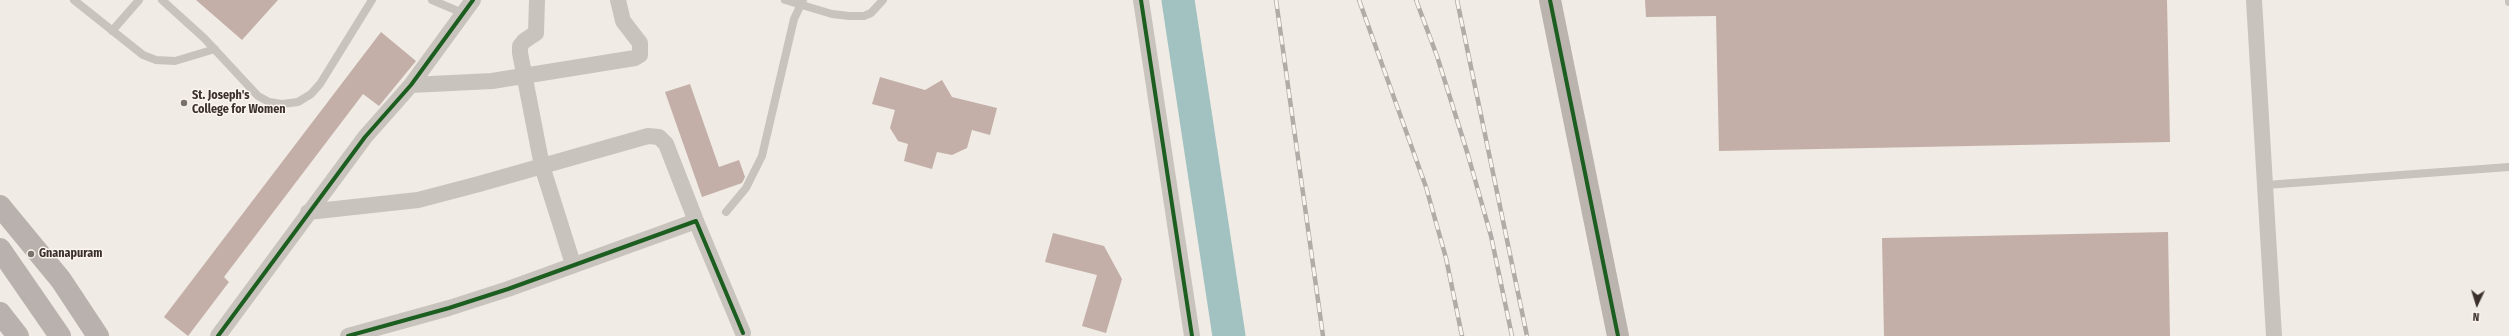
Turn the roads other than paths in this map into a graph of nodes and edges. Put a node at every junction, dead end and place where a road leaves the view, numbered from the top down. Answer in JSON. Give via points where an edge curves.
{"nodes":[{"id":1,"x":139,"y":0,"type":"edge"},
{"id":2,"x":162,"y":0,"type":"edge"},
{"id":3,"x":372,"y":0,"type":"edge"},
{"id":4,"x":432,"y":0,"type":"edge"},
{"id":5,"x":537,"y":0,"type":"edge"},
{"id":6,"x":618,"y":0,"type":"edge"},
{"id":7,"x":785,"y":0,"type":"edge"},
{"id":8,"x":883,"y":0,"type":"edge"},
{"id":9,"x":1141,"y":0,"type":"edge"},
{"id":10,"x":1550,"y":0,"type":"edge"},
{"id":11,"x":2254,"y":0,"type":"edge"},
{"id":12,"x":78,"y":1,"type":"edge"},
{"id":13,"x":801,"y":3,"type":"edge"},
{"id":14,"x":469,"y":7,"type":"edge"},
{"id":15,"x":112,"y":31,"type":"junction"},
{"id":16,"x":215,"y":49,"type":"junction"},
{"id":17,"x":524,"y":77,"type":"junction"},
{"id":18,"x":411,"y":85,"type":"junction"},
{"id":19,"x":542,"y":166,"type":"junction"},
{"id":20,"x":2509,"y":167,"type":"edge"},
{"id":21,"x":2266,"y":185,"type":"junction"},
{"id":22,"x":0,"y":206,"type":"edge"},
{"id":23,"x":308,"y":212,"type":"junction"},
{"id":24,"x":726,"y":212,"type":"dead end"},
{"id":25,"x":696,"y":221,"type":"junction"},
{"id":26,"x":0,"y":249,"type":"edge"},
{"id":27,"x":573,"y":264,"type":"junction"},
{"id":28,"x":0,"y":313,"type":"edge"},
{"id":29,"x":741,"y":335,"type":"edge"},
{"id":30,"x":18,"y":336,"type":"edge"},
{"id":31,"x":60,"y":336,"type":"edge"},
{"id":32,"x":98,"y":336,"type":"edge"},
{"id":33,"x":218,"y":336,"type":"edge"},
{"id":34,"x":348,"y":336,"type":"edge"},
{"id":35,"x":1192,"y":336,"type":"edge"},
{"id":36,"x":1618,"y":336,"type":"edge"},
{"id":37,"x":2274,"y":336,"type":"edge"}],
"edges":[{"from":1,"to":15,"type":"lane"},
{"from":2,"to":16,"type":"lane"},
{"from":3,"to":16,"type":"lane","via":[[320,84],[311,94],[298,102],[282,104],[269,102],[258,96]]},
{"from":4,"to":14,"type":"lane"},
{"from":5,"to":17,"type":"street","via":[[536,33],[520,46]]},
{"from":6,"to":17,"type":"street","via":[[623,21],[640,42],[640,55],[630,60]]},
{"from":7,"to":13,"type":"lane"},
{"from":8,"to":13,"type":"lane","via":[[871,13],[864,16],[832,14]]},
{"from":9,"to":35,"type":"street"},
{"from":10,"to":36,"type":"street"},
{"from":11,"to":21,"type":"street"},
{"from":12,"to":15,"type":"lane"},
{"from":13,"to":24,"type":"lane","via":[[762,156],[746,188]]},
{"from":14,"to":18,"type":"street"},
{"from":15,"to":16,"type":"lane","via":[[143,55],[156,60],[180,60]]},
{"from":17,"to":18,"type":"street","via":[[470,83]]},
{"from":17,"to":19,"type":"street"},
{"from":18,"to":23,"type":"street","via":[[365,137]]},
{"from":19,"to":23,"type":"street","via":[[418,200]]},
{"from":19,"to":25,"type":"street","via":[[648,136],[659,137],[666,144]]},
{"from":19,"to":27,"type":"street"},
{"from":20,"to":21,"type":"lane"},
{"from":21,"to":37,"type":"street"},
{"from":22,"to":32,"type":"main road","via":[[60,280]]},
{"from":23,"to":33,"type":"street"},
{"from":25,"to":27,"type":"street"},
{"from":25,"to":29,"type":"street"},
{"from":26,"to":31,"type":"main road"},
{"from":27,"to":34,"type":"street","via":[[449,308]]},
{"from":28,"to":30,"type":"main road"}]}
